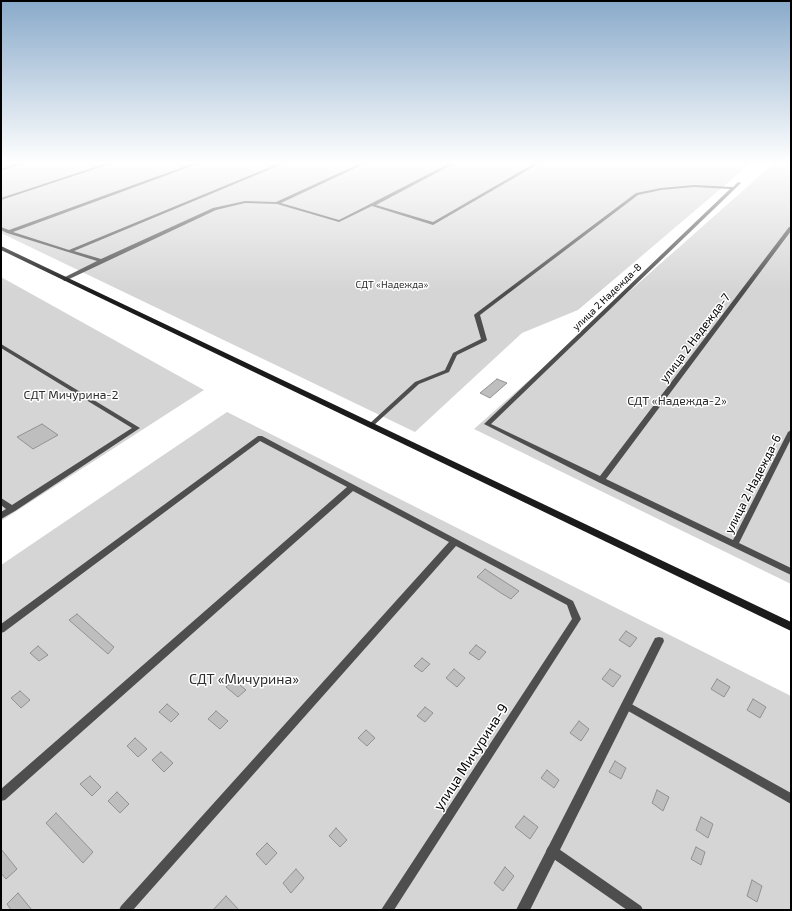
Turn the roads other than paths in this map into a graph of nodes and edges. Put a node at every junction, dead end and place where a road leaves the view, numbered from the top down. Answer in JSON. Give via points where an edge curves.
{"nodes":[{"id":1,"x":82,"y":206,"type":"edge"},
{"id":2,"x":180,"y":206,"type":"edge"},
{"id":3,"x":230,"y":206,"type":"edge"},
{"id":4,"x":286,"y":206,"type":"edge"},
{"id":5,"x":371,"y":206,"type":"edge"},
{"id":6,"x":374,"y":206,"type":"edge"},
{"id":7,"x":465,"y":206,"type":"edge"},
{"id":8,"x":622,"y":206,"type":"edge"},
{"id":9,"x":716,"y":206,"type":"edge"},
{"id":10,"x":1,"y":228,"type":"edge"},
{"id":11,"x":791,"y":228,"type":"edge"},
{"id":12,"x":9,"y":232,"type":"junction"},
{"id":13,"x":1,"y":248,"type":"edge"},
{"id":14,"x":70,"y":251,"type":"junction"},
{"id":15,"x":101,"y":261,"type":"junction"},
{"id":16,"x":65,"y":279,"type":"junction"},
{"id":17,"x":1,"y":346,"type":"edge"},
{"id":18,"x":371,"y":425,"type":"junction"},
{"id":19,"x":791,"y":432,"type":"edge"},
{"id":20,"x":601,"y":480,"type":"junction"},
{"id":21,"x":352,"y":487,"type":"junction"},
{"id":22,"x":1,"y":501,"type":"edge"},
{"id":23,"x":12,"y":509,"type":"junction"},
{"id":24,"x":1,"y":516,"type":"edge"},
{"id":25,"x":455,"y":541,"type":"junction"},
{"id":26,"x":735,"y":544,"type":"junction"},
{"id":27,"x":791,"y":572,"type":"edge"},
{"id":28,"x":791,"y":627,"type":"edge"},
{"id":29,"x":1,"y":629,"type":"edge"},
{"id":30,"x":659,"y":640,"type":"dead end"},
{"id":31,"x":626,"y":705,"type":"junction"},
{"id":32,"x":1,"y":796,"type":"edge"},
{"id":33,"x":791,"y":799,"type":"edge"},
{"id":34,"x":552,"y":851,"type":"junction"},
{"id":35,"x":124,"y":910,"type":"edge"},
{"id":36,"x":388,"y":910,"type":"edge"},
{"id":37,"x":523,"y":910,"type":"edge"},
{"id":38,"x":637,"y":910,"type":"edge"}],
"edges":[{"from":1,"to":12,"type":"lane"},
{"from":2,"to":14,"type":"lane"},
{"from":3,"to":15,"type":"lane","via":[[215,209]]},
{"from":4,"to":5,"type":"lane","via":[[339,221]]},
{"from":6,"to":7,"type":"lane","via":[[433,224]]},
{"from":8,"to":18,"type":"lane","via":[[477,315],[484,340],[455,354],[448,371],[417,383]]},
{"from":9,"to":20,"type":"lane","name":"улица 2 Надежда-8","via":[[487,424]]},
{"from":10,"to":12,"type":"lane"},
{"from":11,"to":20,"type":"lane","name":"улица 2 Надежда-7"},
{"from":12,"to":14,"type":"lane"},
{"from":13,"to":16,"type":"street"},
{"from":14,"to":15,"type":"lane"},
{"from":15,"to":16,"type":"lane"},
{"from":16,"to":18,"type":"street"},
{"from":17,"to":23,"type":"lane","via":[[137,428]]},
{"from":18,"to":28,"type":"street"},
{"from":19,"to":26,"type":"lane","name":"улица 2 Надежда-6"},
{"from":20,"to":26,"type":"lane"},
{"from":21,"to":25,"type":"lane"},
{"from":21,"to":29,"type":"lane","via":[[260,438]]},
{"from":21,"to":32,"type":"lane"},
{"from":22,"to":23,"type":"lane"},
{"from":23,"to":24,"type":"lane"},
{"from":25,"to":35,"type":"lane"},
{"from":25,"to":36,"type":"lane","name":"улица Мичурина-9","via":[[570,603],[577,620]]},
{"from":26,"to":27,"type":"lane"},
{"from":30,"to":31,"type":"street"},
{"from":31,"to":33,"type":"lane"},
{"from":31,"to":34,"type":"street"},
{"from":34,"to":37,"type":"street"},
{"from":34,"to":38,"type":"lane"}]}
